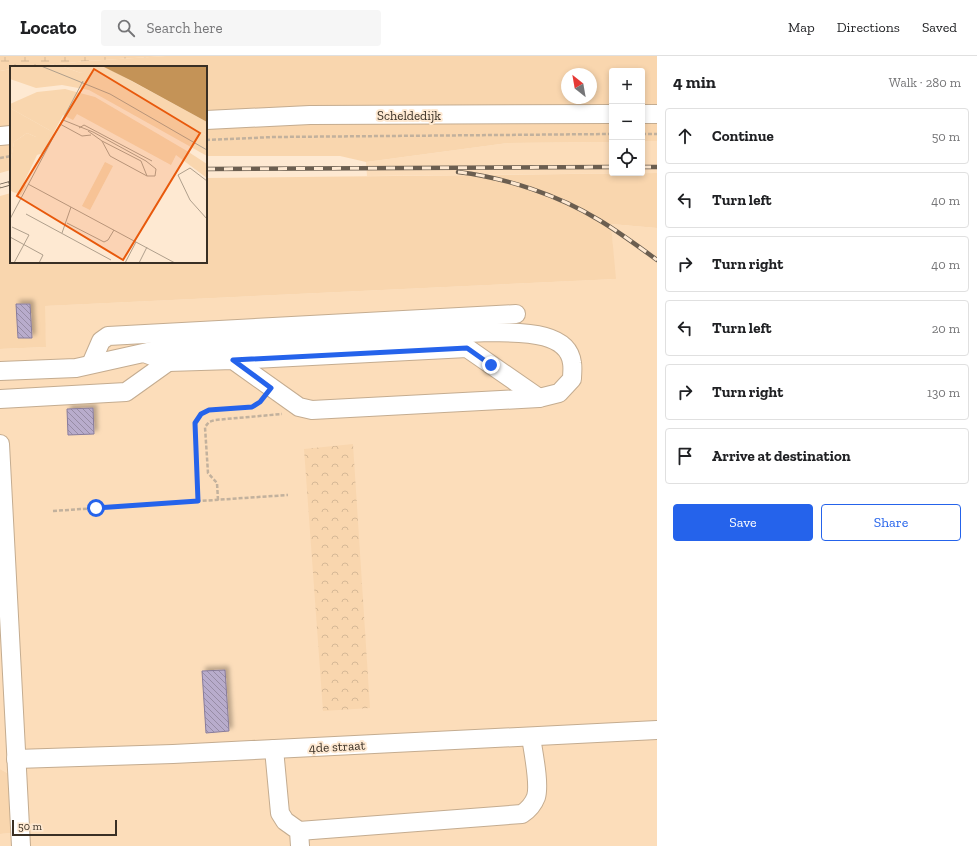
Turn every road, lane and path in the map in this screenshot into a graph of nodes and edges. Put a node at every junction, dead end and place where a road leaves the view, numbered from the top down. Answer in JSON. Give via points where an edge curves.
{"nodes":[{"id":1,"x":609,"y":114,"type":"edge"},
{"id":2,"x":645,"y":114,"type":"edge"},
{"id":3,"x":657,"y":114,"type":"edge"},
{"id":4,"x":207,"y":120,"type":"edge"},
{"id":5,"x":609,"y":134,"type":"edge"},
{"id":6,"x":645,"y":134,"type":"edge"},
{"id":7,"x":657,"y":134,"type":"edge"},
{"id":8,"x":10,"y":135,"type":"edge"},
{"id":9,"x":0,"y":136,"type":"edge"},
{"id":10,"x":207,"y":140,"type":"edge"},
{"id":11,"x":10,"y":156,"type":"edge"},
{"id":12,"x":0,"y":158,"type":"edge"},
{"id":13,"x":516,"y":314,"type":"dead end"},
{"id":14,"x":144,"y":353,"type":"junction"},
{"id":15,"x":233,"y":360,"type":"junction"},
{"id":16,"x":168,"y":362,"type":"junction"},
{"id":17,"x":91,"y":364,"type":"junction"},
{"id":18,"x":0,"y":371,"type":"edge"},
{"id":19,"x":146,"y":379,"type":"junction"},
{"id":20,"x":0,"y":388,"type":"edge"},
{"id":21,"x":271,"y":388,"type":"junction"},
{"id":22,"x":539,"y":398,"type":"junction"},
{"id":23,"x":0,"y":399,"type":"edge"},
{"id":24,"x":299,"y":407,"type":"junction"},
{"id":25,"x":0,"y":444,"type":"edge"},
{"id":26,"x":288,"y":495,"type":"dead end"},
{"id":27,"x":218,"y":500,"type":"junction"},
{"id":28,"x":198,"y":501,"type":"junction"},
{"id":29,"x":53,"y":511,"type":"dead end"},
{"id":30,"x":657,"y":730,"type":"edge"},
{"id":31,"x":531,"y":736,"type":"junction"},
{"id":32,"x":274,"y":749,"type":"junction"},
{"id":33,"x":16,"y":759,"type":"junction"},
{"id":34,"x":300,"y":839,"type":"edge"},
{"id":35,"x":21,"y":846,"type":"edge"}],
"edges":[{"from":1,"to":4,"type":"street","name":"Scheldedijk","via":[[310,115]]},
{"from":2,"to":3,"type":"street"},
{"from":5,"to":10,"type":"path"},
{"from":6,"to":7,"type":"path"},
{"from":8,"to":9,"type":"street"},
{"from":11,"to":12,"type":"path"},
{"from":13,"to":17,"type":"street","via":[[108,336],[101,341]]},
{"from":14,"to":16,"type":"street"},
{"from":14,"to":17,"type":"street"},
{"from":14,"to":22,"type":"street","via":[[186,346],[489,332],[533,334],[556,340],[568,351],[572,362],[572,379],[559,393]]},
{"from":15,"to":16,"type":"street"},
{"from":15,"to":21,"type":"street"},
{"from":15,"to":22,"type":"street","via":[[467,348]]},
{"from":16,"to":19,"type":"street"},
{"from":17,"to":18,"type":"street","via":[[76,368]]},
{"from":19,"to":20,"type":"street"},
{"from":19,"to":23,"type":"street","via":[[126,392]]},
{"from":21,"to":24,"type":"street"},
{"from":21,"to":28,"type":"path","via":[[260,402],[252,407],[209,410],[201,414],[195,423]]},
{"from":22,"to":24,"type":"street","via":[[312,410]]},
{"from":24,"to":27,"type":"path","via":[[279,416],[209,422],[205,427],[208,474],[217,483]]},
{"from":25,"to":33,"type":"street"},
{"from":26,"to":27,"type":"path"},
{"from":27,"to":28,"type":"path"},
{"from":28,"to":29,"type":"path"},
{"from":30,"to":31,"type":"street","name":"4de straat"},
{"from":31,"to":32,"type":"street","name":"4de straat"},
{"from":31,"to":34,"type":"street","via":[[536,797],[528,810],[522,814]]},
{"from":32,"to":33,"type":"street","name":"4de straat"},
{"from":32,"to":34,"type":"street","via":[[280,814]]},
{"from":33,"to":35,"type":"street"}]}
